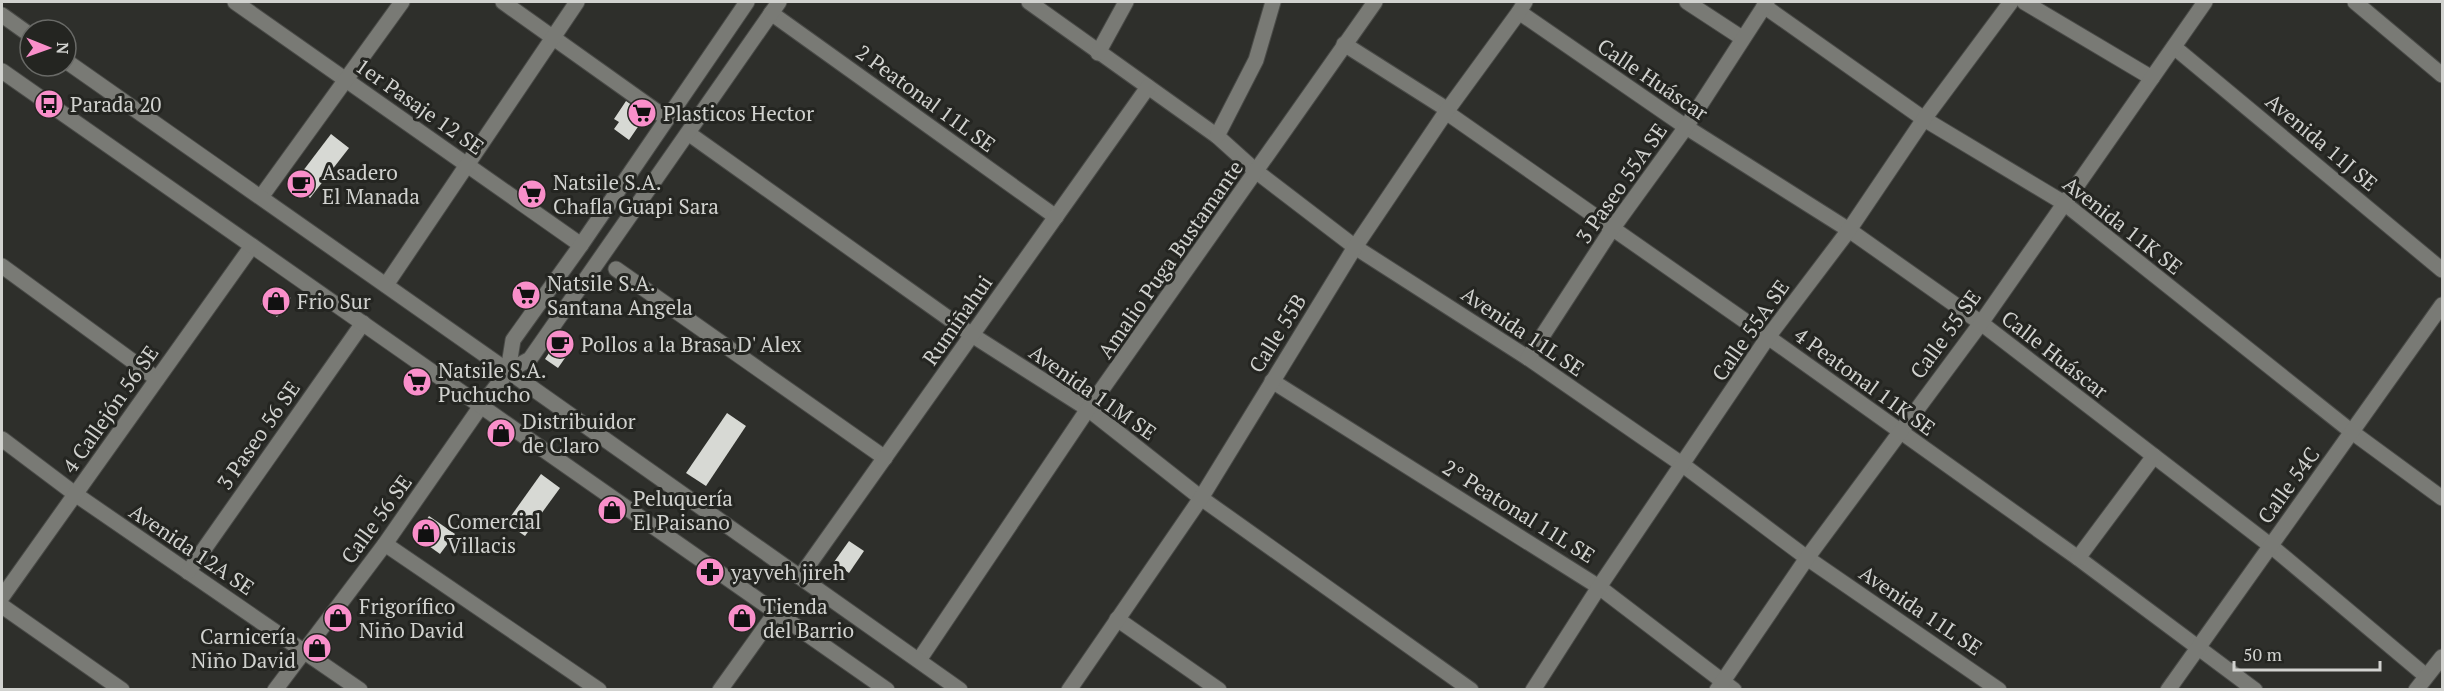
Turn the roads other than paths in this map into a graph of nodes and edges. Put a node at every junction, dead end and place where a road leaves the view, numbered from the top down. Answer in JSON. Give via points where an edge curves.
{"nodes":[{"id":1,"x":235,"y":2,"type":"edge"},
{"id":2,"x":402,"y":2,"type":"edge"},
{"id":3,"x":503,"y":2,"type":"edge"},
{"id":4,"x":577,"y":2,"type":"edge"},
{"id":5,"x":747,"y":2,"type":"edge"},
{"id":6,"x":1029,"y":2,"type":"edge"},
{"id":7,"x":1126,"y":2,"type":"edge"},
{"id":8,"x":1273,"y":2,"type":"edge"},
{"id":9,"x":1375,"y":2,"type":"edge"},
{"id":10,"x":1687,"y":2,"type":"edge"},
{"id":11,"x":2011,"y":2,"type":"edge"},
{"id":12,"x":2024,"y":2,"type":"edge"},
{"id":13,"x":2205,"y":2,"type":"edge"},
{"id":14,"x":2355,"y":2,"type":"edge"},
{"id":15,"x":1766,"y":4,"type":"edge"},
{"id":16,"x":775,"y":7,"type":"edge"},
{"id":17,"x":1522,"y":7,"type":"edge"},
{"id":18,"x":2,"y":15,"type":"edge"},
{"id":19,"x":18,"y":26,"type":"edge"},
{"id":20,"x":553,"y":37,"type":"junction"},
{"id":21,"x":1742,"y":38,"type":"junction"},
{"id":22,"x":1344,"y":44,"type":"junction"},
{"id":23,"x":2174,"y":47,"type":"junction"},
{"id":24,"x":1098,"y":53,"type":"junction"},
{"id":25,"x":78,"y":69,"type":"edge"},
{"id":26,"x":2,"y":71,"type":"edge"},
{"id":27,"x":2442,"y":75,"type":"edge"},
{"id":28,"x":2152,"y":78,"type":"junction"},
{"id":29,"x":346,"y":79,"type":"junction"},
{"id":30,"x":1148,"y":87,"type":"junction"},
{"id":31,"x":1447,"y":111,"type":"junction"},
{"id":32,"x":666,"y":118,"type":"junction"},
{"id":33,"x":1924,"y":119,"type":"junction"},
{"id":34,"x":1686,"y":127,"type":"junction"},
{"id":35,"x":688,"y":133,"type":"junction"},
{"id":36,"x":1217,"y":136,"type":"junction"},
{"id":37,"x":468,"y":165,"type":"junction"},
{"id":38,"x":1257,"y":172,"type":"junction"},
{"id":39,"x":261,"y":197,"type":"junction"},
{"id":40,"x":2064,"y":203,"type":"junction"},
{"id":41,"x":1056,"y":217,"type":"junction"},
{"id":42,"x":1612,"y":229,"type":"junction"},
{"id":43,"x":1849,"y":230,"type":"junction"},
{"id":44,"x":581,"y":244,"type":"junction"},
{"id":45,"x":252,"y":246,"type":"junction"},
{"id":46,"x":1355,"y":247,"type":"junction"},
{"id":47,"x":2,"y":266,"type":"edge"},
{"id":48,"x":616,"y":269,"type":"dead end"},
{"id":49,"x":2442,"y":270,"type":"edge"},
{"id":50,"x":386,"y":285,"type":"junction"},
{"id":51,"x":2442,"y":305,"type":"edge"},
{"id":52,"x":1981,"y":322,"type":"junction"},
{"id":53,"x":363,"y":323,"type":"junction"},
{"id":54,"x":972,"y":335,"type":"junction"},
{"id":55,"x":1768,"y":337,"type":"junction"},
{"id":56,"x":1528,"y":358,"type":"junction"},
{"id":57,"x":508,"y":371,"type":"junction"},
{"id":58,"x":157,"y":379,"type":"junction"},
{"id":59,"x":1272,"y":381,"type":"junction"},
{"id":60,"x":481,"y":406,"type":"junction"},
{"id":61,"x":1088,"y":409,"type":"junction"},
{"id":62,"x":1900,"y":432,"type":"junction"},
{"id":63,"x":2352,"y":432,"type":"junction"},
{"id":64,"x":2,"y":439,"type":"edge"},
{"id":65,"x":2154,"y":456,"type":"junction"},
{"id":66,"x":885,"y":458,"type":"junction"},
{"id":67,"x":1683,"y":465,"type":"junction"},
{"id":68,"x":75,"y":494,"type":"junction"},
{"id":69,"x":1201,"y":498,"type":"junction"},
{"id":70,"x":2442,"y":498,"type":"edge"},
{"id":71,"x":385,"y":544,"type":"junction"},
{"id":72,"x":2271,"y":546,"type":"junction"},
{"id":73,"x":1807,"y":558,"type":"junction"},
{"id":74,"x":2078,"y":558,"type":"junction"},
{"id":75,"x":188,"y":572,"type":"junction"},
{"id":76,"x":800,"y":577,"type":"junction"},
{"id":77,"x":1599,"y":586,"type":"junction"},
{"id":78,"x":2,"y":597,"type":"edge"},
{"id":79,"x":2,"y":606,"type":"edge"},
{"id":80,"x":776,"y":612,"type":"junction"},
{"id":81,"x":1117,"y":619,"type":"junction"},
{"id":82,"x":2198,"y":647,"type":"junction"},
{"id":83,"x":304,"y":651,"type":"junction"},
{"id":84,"x":2442,"y":659,"type":"edge"},
{"id":85,"x":919,"y":660,"type":"junction"},
{"id":86,"x":2426,"y":676,"type":"junction"},
{"id":87,"x":1725,"y":687,"type":"edge"},
{"id":88,"x":122,"y":690,"type":"edge"},
{"id":89,"x":274,"y":690,"type":"edge"},
{"id":90,"x":360,"y":690,"type":"edge"},
{"id":91,"x":599,"y":690,"type":"edge"},
{"id":92,"x":720,"y":690,"type":"edge"},
{"id":93,"x":887,"y":690,"type":"edge"},
{"id":94,"x":960,"y":690,"type":"edge"},
{"id":95,"x":1069,"y":690,"type":"edge"},
{"id":96,"x":1219,"y":690,"type":"edge"},
{"id":97,"x":1471,"y":690,"type":"edge"},
{"id":98,"x":1533,"y":690,"type":"edge"},
{"id":99,"x":1999,"y":690,"type":"edge"},
{"id":100,"x":2168,"y":690,"type":"edge"},
{"id":101,"x":2255,"y":690,"type":"edge"},
{"id":102,"x":2416,"y":690,"type":"edge"}],
"edges":[{"from":1,"to":29,"type":"street","name":"1er Pasaje 12 SE"},
{"from":2,"to":29,"type":"street"},
{"from":3,"to":20,"type":"street"},
{"from":4,"to":20,"type":"street"},
{"from":5,"to":32,"type":"street","name":"Calle 56 SE"},
{"from":6,"to":24,"type":"street","name":"Avenida 11L SE"},
{"from":7,"to":24,"type":"street"},
{"from":8,"to":36,"type":"street","via":[[1256,60]]},
{"from":9,"to":22,"type":"street","name":"Amalio Puga Bustamante"},
{"from":10,"to":21,"type":"street"},
{"from":11,"to":33,"type":"street","name":"Calle 55A SE"},
{"from":12,"to":28,"type":"street"},
{"from":13,"to":23,"type":"street","name":"Calle 55 SE"},
{"from":14,"to":27,"type":"street"},
{"from":15,"to":21,"type":"street","name":"3 Paseo 55A SE"},
{"from":15,"to":33,"type":"street","name":"Avenida 11K SE"},
{"from":16,"to":35,"type":"street","name":"Calle 56 SE"},
{"from":16,"to":41,"type":"street","name":"2 Peatonal 11L SE"},
{"from":17,"to":31,"type":"street","name":"Calle 55B"},
{"from":17,"to":34,"type":"street","name":"Calle Huáscar"},
{"from":18,"to":19,"type":"street"},
{"from":20,"to":32,"type":"street"},
{"from":20,"to":37,"type":"street"},
{"from":21,"to":34,"type":"street","name":"3 Paseo 55A SE"},
{"from":22,"to":31,"type":"street","name":"4 Peatonal 11K SE"},
{"from":22,"to":38,"type":"street","name":"Amalio Puga Bustamante"},
{"from":23,"to":28,"type":"street","name":"Calle 55 SE"},
{"from":23,"to":49,"type":"street","name":"Avenida 11J SE"},
{"from":24,"to":30,"type":"street","name":"Avenida 11L SE"},
{"from":25,"to":39,"type":"street"},
{"from":26,"to":45,"type":"street"},
{"from":28,"to":40,"type":"street","name":"Calle 55 SE"},
{"from":29,"to":37,"type":"street","name":"1er Pasaje 12 SE"},
{"from":29,"to":39,"type":"street"},
{"from":30,"to":36,"type":"street","name":"Avenida 11L SE"},
{"from":30,"to":41,"type":"street","name":"Rumiñahui"},
{"from":31,"to":42,"type":"street","name":"4 Peatonal 11K SE"},
{"from":31,"to":46,"type":"street","name":"Calle 55B"},
{"from":32,"to":44,"type":"street","name":"Calle 56 SE"},
{"from":33,"to":40,"type":"street","name":"Avenida 11K SE"},
{"from":33,"to":43,"type":"street","name":"Calle 55A SE"},
{"from":34,"to":42,"type":"street","name":"3 Paseo 55A SE"},
{"from":34,"to":43,"type":"street","name":"Calle Huáscar"},
{"from":35,"to":54,"type":"street","name":"Avenida 11M SE"},
{"from":35,"to":57,"type":"street","name":"Calle 56 SE","via":[[530,359]]},
{"from":36,"to":38,"type":"street","name":"Avenida 11L SE"},
{"from":37,"to":44,"type":"street","name":"1er Pasaje 12 SE"},
{"from":37,"to":50,"type":"street"},
{"from":38,"to":46,"type":"street","name":"Avenida 11L SE"},
{"from":38,"to":61,"type":"street","name":"Amalio Puga Bustamante"},
{"from":39,"to":50,"type":"street"},
{"from":40,"to":52,"type":"street","name":"Calle 55 SE"},
{"from":40,"to":63,"type":"street","name":"Avenida 11K SE"},
{"from":41,"to":54,"type":"street","name":"Rumiñahui"},
{"from":42,"to":55,"type":"street","name":"4 Peatonal 11K SE"},
{"from":42,"to":56,"type":"street","name":"3 Paseo 55A SE"},
{"from":43,"to":52,"type":"street","name":"Calle Huáscar"},
{"from":43,"to":55,"type":"street","name":"Calle 55A SE"},
{"from":44,"to":57,"type":"street","name":"Calle 56 SE","via":[[513,340]]},
{"from":45,"to":53,"type":"street"},
{"from":45,"to":58,"type":"street","name":"4 Callejón 56 SE"},
{"from":46,"to":56,"type":"street","name":"Avenida 11L SE"},
{"from":46,"to":59,"type":"street","name":"Calle 55B"},
{"from":47,"to":58,"type":"street"},
{"from":48,"to":66,"type":"street"},
{"from":50,"to":57,"type":"street"},
{"from":51,"to":63,"type":"street","name":"Calle 54C"},
{"from":52,"to":62,"type":"street","name":"Calle 55 SE"},
{"from":52,"to":65,"type":"street","name":"Calle Huáscar"},
{"from":53,"to":60,"type":"street"},
{"from":53,"to":75,"type":"street","name":"3 Paseo 56 SE"},
{"from":54,"to":61,"type":"street","name":"Avenida 11M SE"},
{"from":54,"to":66,"type":"street","name":"Rumiñahui"},
{"from":55,"to":62,"type":"street","name":"4 Peatonal 11K SE"},
{"from":55,"to":67,"type":"street","name":"Calle 55A SE"},
{"from":56,"to":67,"type":"street","name":"Avenida 11L SE"},
{"from":57,"to":60,"type":"street","name":"Calle 56 SE"},
{"from":57,"to":76,"type":"street"},
{"from":58,"to":68,"type":"street","name":"4 Callejón 56 SE"},
{"from":59,"to":69,"type":"street","name":"Calle 55B"},
{"from":59,"to":77,"type":"street","name":"2° Peatonal 11L SE"},
{"from":60,"to":71,"type":"street","name":"Calle 56 SE"},
{"from":60,"to":80,"type":"street"},
{"from":61,"to":69,"type":"street","name":"Avenida 11M SE"},
{"from":61,"to":85,"type":"street","name":"Amalio Puga Bustamante"},
{"from":62,"to":73,"type":"street","name":"Calle 55 SE"},
{"from":62,"to":74,"type":"street","name":"4 Peatonal 11K SE"},
{"from":63,"to":70,"type":"street","name":"Avenida 11K SE"},
{"from":63,"to":72,"type":"street","name":"Calle 54C"},
{"from":64,"to":68,"type":"street","name":"Avenida 12A SE"},
{"from":65,"to":72,"type":"street","name":"Calle Huáscar"},
{"from":65,"to":74,"type":"street"},
{"from":66,"to":76,"type":"street","name":"Rumiñahui"},
{"from":67,"to":73,"type":"street","name":"Avenida 11L SE"},
{"from":67,"to":77,"type":"street","name":"Calle 55A SE"},
{"from":68,"to":75,"type":"street","name":"Avenida 12A SE"},
{"from":68,"to":78,"type":"street","name":"4 Callejón 56 SE"},
{"from":69,"to":81,"type":"street","name":"Calle 55B"},
{"from":69,"to":97,"type":"street","name":"Avenida 11M SE"},
{"from":71,"to":83,"type":"street","name":"Calle 56 SE"},
{"from":71,"to":91,"type":"street"},
{"from":72,"to":82,"type":"street","name":"Calle 54C"},
{"from":72,"to":86,"type":"street","name":"Calle Huáscar"},
{"from":73,"to":87,"type":"street","name":"Calle 55 SE"},
{"from":73,"to":99,"type":"street","name":"Avenida 11L SE"},
{"from":74,"to":82,"type":"street","name":"4 Peatonal 11K SE"},
{"from":75,"to":83,"type":"street","name":"Avenida 12A SE"},
{"from":76,"to":85,"type":"street"},
{"from":77,"to":87,"type":"street","name":"2° Peatonal 11L SE"},
{"from":77,"to":98,"type":"street","name":"Calle 55A SE"},
{"from":79,"to":88,"type":"street"},
{"from":80,"to":92,"type":"street"},
{"from":80,"to":93,"type":"street"},
{"from":81,"to":95,"type":"street","name":"Calle 55B"},
{"from":81,"to":96,"type":"street"},
{"from":82,"to":100,"type":"street","name":"Calle 54C"},
{"from":82,"to":101,"type":"street","name":"4 Peatonal 11K SE"},
{"from":83,"to":89,"type":"street","name":"Calle 56 SE"},
{"from":83,"to":90,"type":"street","name":"Avenida 12A SE"},
{"from":84,"to":86,"type":"street"},
{"from":85,"to":94,"type":"street"},
{"from":86,"to":102,"type":"street"}]}
